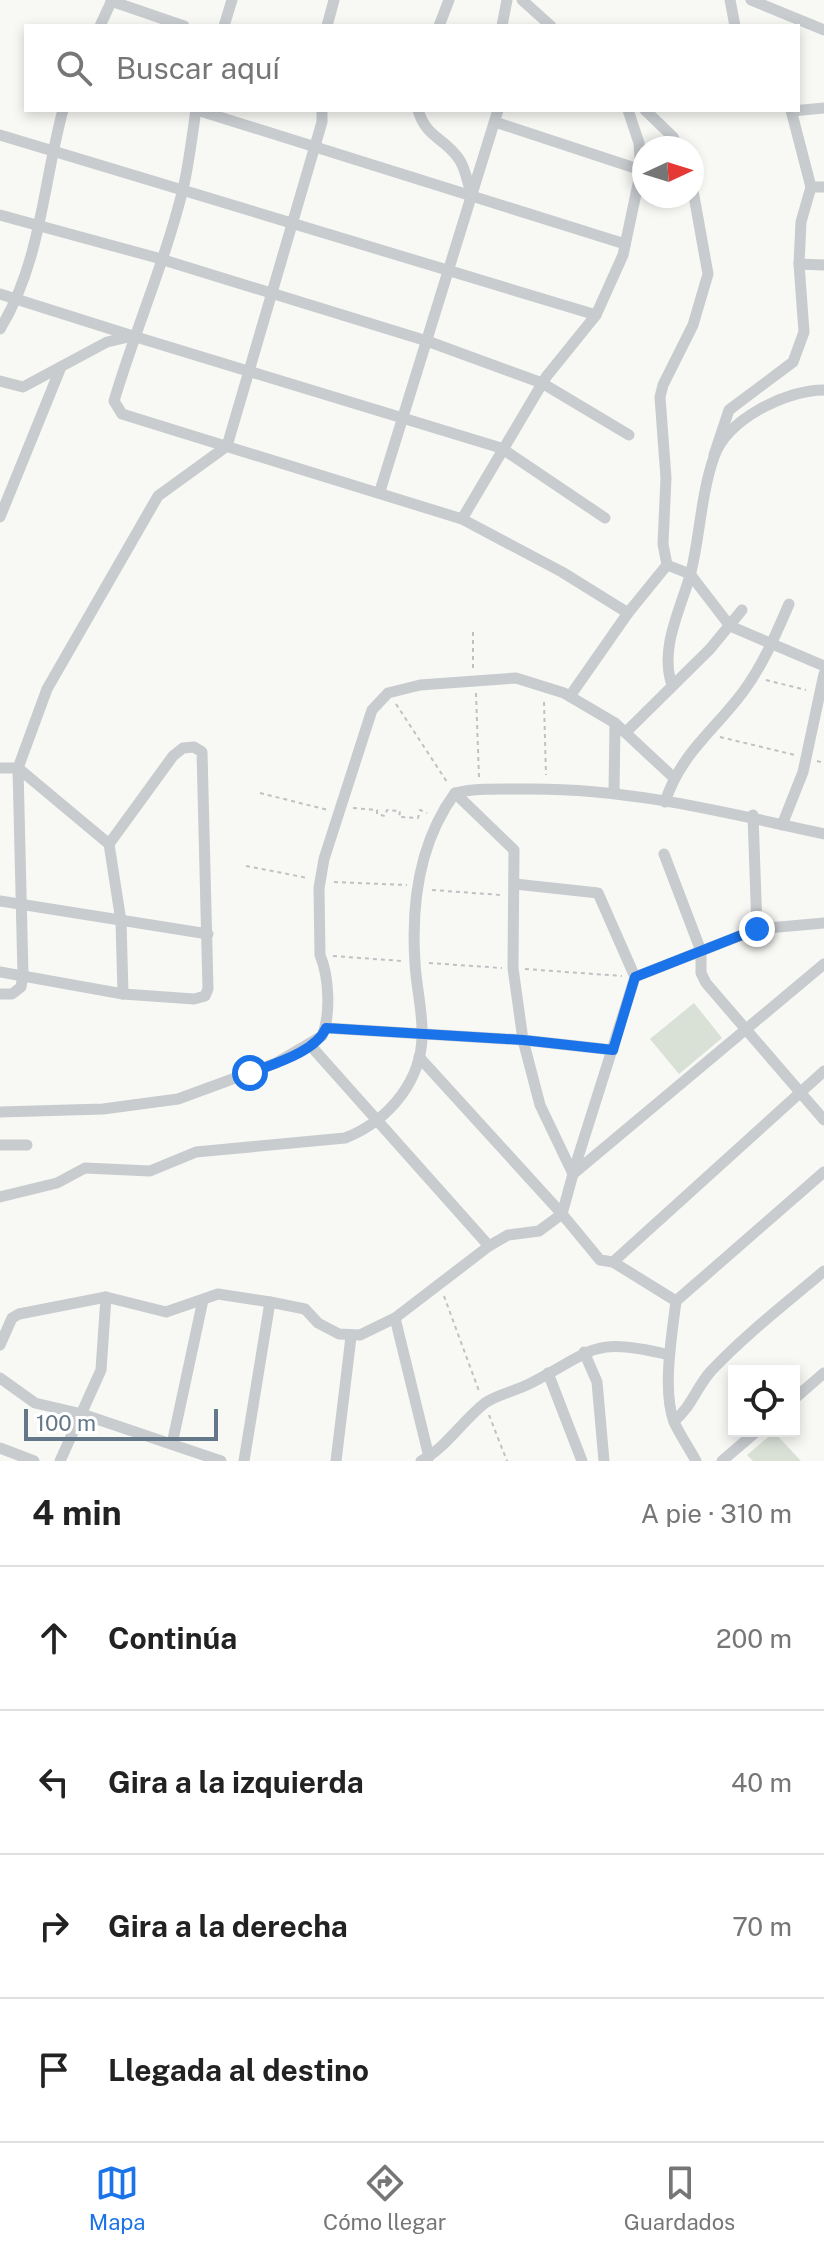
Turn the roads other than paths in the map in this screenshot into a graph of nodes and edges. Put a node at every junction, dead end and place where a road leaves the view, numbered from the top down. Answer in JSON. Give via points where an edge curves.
{"nodes":[{"id":1,"x":232,"y":0,"type":"edge"},
{"id":2,"x":334,"y":0,"type":"edge"},
{"id":3,"x":449,"y":0,"type":"edge"},
{"id":4,"x":507,"y":0,"type":"edge"},
{"id":5,"x":522,"y":0,"type":"edge"},
{"id":6,"x":730,"y":0,"type":"edge"},
{"id":7,"x":751,"y":0,"type":"edge"},
{"id":8,"x":111,"y":1,"type":"edge"},
{"id":9,"x":101,"y":24,"type":"edge"},
{"id":10,"x":178,"y":24,"type":"edge"},
{"id":11,"x":225,"y":24,"type":"edge"},
{"id":12,"x":328,"y":24,"type":"edge"},
{"id":13,"x":440,"y":24,"type":"edge"},
{"id":14,"x":502,"y":24,"type":"edge"},
{"id":15,"x":549,"y":24,"type":"edge"},
{"id":16,"x":735,"y":24,"type":"edge"},
{"id":17,"x":824,"y":30,"type":"edge"},
{"id":18,"x":824,"y":108,"type":"edge"},
{"id":19,"x":800,"y":110,"type":"edge"},
{"id":20,"x":63,"y":112,"type":"edge"},
{"id":21,"x":197,"y":112,"type":"edge"},
{"id":22,"x":204,"y":112,"type":"edge"},
{"id":23,"x":322,"y":112,"type":"edge"},
{"id":24,"x":418,"y":112,"type":"edge"},
{"id":25,"x":629,"y":112,"type":"edge"},
{"id":26,"x":647,"y":112,"type":"edge"},
{"id":27,"x":791,"y":112,"type":"edge"},
{"id":28,"x":496,"y":116,"type":"edge"},
{"id":29,"x":0,"y":135,"type":"edge"},
{"id":30,"x":637,"y":136,"type":"edge"},
{"id":31,"x":672,"y":136,"type":"edge"},
{"id":32,"x":315,"y":146,"type":"junction"},
{"id":33,"x":55,"y":149,"type":"junction"},
{"id":34,"x":632,"y":167,"type":"edge"},
{"id":35,"x":184,"y":187,"type":"junction"},
{"id":36,"x":811,"y":187,"type":"junction"},
{"id":37,"x":824,"y":187,"type":"edge"},
{"id":38,"x":472,"y":197,"type":"junction"},
{"id":39,"x":633,"y":208,"type":"edge"},
{"id":40,"x":696,"y":208,"type":"edge"},
{"id":41,"x":0,"y":215,"type":"edge"},
{"id":42,"x":294,"y":221,"type":"junction"},
{"id":43,"x":38,"y":225,"type":"junction"},
{"id":44,"x":625,"y":244,"type":"junction"},
{"id":45,"x":162,"y":260,"type":"junction"},
{"id":46,"x":799,"y":264,"type":"junction"},
{"id":47,"x":824,"y":265,"type":"edge"},
{"id":48,"x":449,"y":269,"type":"junction"},
{"id":49,"x":0,"y":294,"type":"edge"},
{"id":50,"x":272,"y":294,"type":"junction"},
{"id":51,"x":18,"y":300,"type":"junction"},
{"id":52,"x":596,"y":315,"type":"junction"},
{"id":53,"x":0,"y":329,"type":"edge"},
{"id":54,"x":133,"y":336,"type":"junction"},
{"id":55,"x":427,"y":341,"type":"junction"},
{"id":56,"x":61,"y":367,"type":"junction"},
{"id":57,"x":249,"y":372,"type":"junction"},
{"id":58,"x":0,"y":381,"type":"edge"},
{"id":59,"x":542,"y":383,"type":"junction"},
{"id":60,"x":824,"y":390,"type":"edge"},
{"id":61,"x":402,"y":418,"type":"junction"},
{"id":62,"x":629,"y":435,"type":"dead end"},
{"id":63,"x":227,"y":446,"type":"junction"},
{"id":64,"x":501,"y":448,"type":"junction"},
{"id":65,"x":714,"y":455,"type":"junction"},
{"id":66,"x":380,"y":491,"type":"junction"},
{"id":67,"x":0,"y":517,"type":"edge"},
{"id":68,"x":605,"y":518,"type":"dead end"},
{"id":69,"x":462,"y":519,"type":"junction"},
{"id":70,"x":667,"y":565,"type":"junction"},
{"id":71,"x":690,"y":574,"type":"junction"},
{"id":72,"x":789,"y":604,"type":"dead end"},
{"id":73,"x":742,"y":610,"type":"dead end"},
{"id":74,"x":628,"y":613,"type":"junction"},
{"id":75,"x":730,"y":626,"type":"junction"},
{"id":76,"x":771,"y":645,"type":"junction"},
{"id":77,"x":824,"y":666,"type":"edge"},
{"id":78,"x":824,"y":674,"type":"edge"},
{"id":79,"x":672,"y":685,"type":"junction"},
{"id":80,"x":570,"y":696,"type":"junction"},
{"id":81,"x":615,"y":723,"type":"junction"},
{"id":82,"x":626,"y":732,"type":"junction"},
{"id":83,"x":0,"y":768,"type":"edge"},
{"id":84,"x":18,"y":768,"type":"junction"},
{"id":85,"x":673,"y":777,"type":"junction"},
{"id":86,"x":452,"y":789,"type":"junction"},
{"id":87,"x":614,"y":792,"type":"junction"},
{"id":88,"x":665,"y":802,"type":"junction"},
{"id":89,"x":753,"y":815,"type":"junction"},
{"id":90,"x":782,"y":825,"type":"junction"},
{"id":91,"x":824,"y":834,"type":"edge"},
{"id":92,"x":109,"y":844,"type":"junction"},
{"id":93,"x":664,"y":854,"type":"dead end"},
{"id":94,"x":515,"y":884,"type":"junction"},
{"id":95,"x":0,"y":901,"type":"edge"},
{"id":96,"x":22,"y":905,"type":"junction"},
{"id":97,"x":121,"y":921,"type":"junction"},
{"id":98,"x":824,"y":923,"type":"edge"},
{"id":99,"x":757,"y":929,"type":"junction"},
{"id":100,"x":208,"y":934,"type":"junction"},
{"id":101,"x":701,"y":951,"type":"junction"},
{"id":102,"x":824,"y":964,"type":"edge"},
{"id":103,"x":0,"y":972,"type":"edge"},
{"id":104,"x":23,"y":975,"type":"junction"},
{"id":105,"x":635,"y":977,"type":"junction"},
{"id":106,"x":0,"y":994,"type":"edge"},
{"id":107,"x":123,"y":994,"type":"junction"},
{"id":108,"x":326,"y":1028,"type":"junction"},
{"id":109,"x":745,"y":1028,"type":"junction"},
{"id":110,"x":423,"y":1032,"type":"junction"},
{"id":111,"x":523,"y":1040,"type":"junction"},
{"id":112,"x":310,"y":1045,"type":"junction"},
{"id":113,"x":613,"y":1050,"type":"junction"},
{"id":114,"x":419,"y":1057,"type":"junction"},
{"id":115,"x":824,"y":1071,"type":"edge"},
{"id":116,"x":800,"y":1092,"type":"junction"},
{"id":117,"x":0,"y":1112,"type":"edge"},
{"id":118,"x":379,"y":1118,"type":"junction"},
{"id":119,"x":824,"y":1120,"type":"edge"},
{"id":120,"x":0,"y":1145,"type":"edge"},
{"id":121,"x":27,"y":1145,"type":"dead end"},
{"id":122,"x":824,"y":1172,"type":"edge"},
{"id":123,"x":573,"y":1174,"type":"junction"},
{"id":124,"x":0,"y":1197,"type":"edge"},
{"id":125,"x":562,"y":1214,"type":"junction"},
{"id":126,"x":489,"y":1246,"type":"junction"},
{"id":127,"x":613,"y":1262,"type":"junction"},
{"id":128,"x":824,"y":1271,"type":"edge"},
{"id":129,"x":106,"y":1297,"type":"junction"},
{"id":130,"x":203,"y":1300,"type":"junction"},
{"id":131,"x":676,"y":1301,"type":"junction"},
{"id":132,"x":270,"y":1302,"type":"junction"},
{"id":133,"x":395,"y":1318,"type":"junction"},
{"id":134,"x":351,"y":1337,"type":"junction"},
{"id":135,"x":0,"y":1345,"type":"edge"},
{"id":136,"x":584,"y":1352,"type":"junction"},
{"id":137,"x":669,"y":1355,"type":"junction"},
{"id":138,"x":548,"y":1373,"type":"junction"},
{"id":139,"x":824,"y":1373,"type":"edge"},
{"id":140,"x":0,"y":1378,"type":"edge"},
{"id":141,"x":800,"y":1394,"type":"edge"},
{"id":142,"x":82,"y":1414,"type":"junction"},
{"id":143,"x":674,"y":1421,"type":"junction"},
{"id":144,"x":750,"y":1437,"type":"edge"},
{"id":145,"x":172,"y":1444,"type":"junction"},
{"id":146,"x":0,"y":1448,"type":"edge"},
{"id":147,"x":425,"y":1459,"type":"edge"},
{"id":148,"x":34,"y":1461,"type":"edge"},
{"id":149,"x":60,"y":1461,"type":"edge"},
{"id":150,"x":221,"y":1461,"type":"edge"},
{"id":151,"x":244,"y":1461,"type":"edge"},
{"id":152,"x":336,"y":1461,"type":"edge"},
{"id":153,"x":582,"y":1461,"type":"edge"},
{"id":154,"x":604,"y":1461,"type":"edge"},
{"id":155,"x":696,"y":1461,"type":"edge"},
{"id":156,"x":722,"y":1461,"type":"edge"}],
"edges":[{"from":1,"to":11,"type":"street"},
{"from":2,"to":12,"type":"street"},
{"from":3,"to":13,"type":"street"},
{"from":4,"to":14,"type":"street"},
{"from":5,"to":15,"type":"street"},
{"from":6,"to":16,"type":"street"},
{"from":7,"to":17,"type":"street"},
{"from":8,"to":9,"type":"street"},
{"from":8,"to":10,"type":"street"},
{"from":18,"to":19,"type":"street"},
{"from":20,"to":33,"type":"street"},
{"from":21,"to":35,"type":"street"},
{"from":22,"to":32,"type":"street"},
{"from":23,"to":32,"type":"street"},
{"from":24,"to":38,"type":"street","via":[[424,129],[461,162]]},
{"from":25,"to":30,"type":"street"},
{"from":26,"to":31,"type":"street"},
{"from":27,"to":36,"type":"street"},
{"from":28,"to":34,"type":"street"},
{"from":28,"to":38,"type":"street"},
{"from":29,"to":33,"type":"street"},
{"from":32,"to":38,"type":"street"},
{"from":32,"to":42,"type":"street"},
{"from":33,"to":35,"type":"street"},
{"from":33,"to":43,"type":"street"},
{"from":35,"to":42,"type":"street"},
{"from":35,"to":45,"type":"street"},
{"from":36,"to":37,"type":"street"},
{"from":36,"to":46,"type":"street","via":[[801,222]]},
{"from":38,"to":44,"type":"street"},
{"from":38,"to":48,"type":"street"},
{"from":39,"to":44,"type":"street"},
{"from":40,"to":70,"type":"street","via":[[708,274],[703,299],[660,397]]},
{"from":41,"to":43,"type":"street"},
{"from":42,"to":48,"type":"street"},
{"from":42,"to":50,"type":"street"},
{"from":43,"to":45,"type":"street"},
{"from":43,"to":51,"type":"street"},
{"from":44,"to":52,"type":"street"},
{"from":45,"to":50,"type":"street"},
{"from":45,"to":54,"type":"street"},
{"from":46,"to":47,"type":"street"},
{"from":46,"to":65,"type":"street","via":[[804,332],[793,362],[729,410]]},
{"from":48,"to":52,"type":"street"},
{"from":48,"to":55,"type":"street"},
{"from":49,"to":51,"type":"street"},
{"from":50,"to":55,"type":"street"},
{"from":50,"to":57,"type":"street"},
{"from":51,"to":53,"type":"street"},
{"from":51,"to":54,"type":"street"},
{"from":52,"to":59,"type":"street"},
{"from":54,"to":56,"type":"street","via":[[107,342]]},
{"from":54,"to":57,"type":"street"},
{"from":54,"to":63,"type":"street","via":[[116,409]]},
{"from":55,"to":59,"type":"street"},
{"from":55,"to":61,"type":"street"},
{"from":56,"to":58,"type":"street","via":[[23,387]]},
{"from":56,"to":67,"type":"street"},
{"from":57,"to":61,"type":"street"},
{"from":57,"to":63,"type":"street"},
{"from":59,"to":62,"type":"street"},
{"from":59,"to":64,"type":"street"},
{"from":60,"to":65,"type":"street","via":[[770,403],[740,424]]},
{"from":61,"to":64,"type":"street"},
{"from":61,"to":66,"type":"street"},
{"from":63,"to":66,"type":"street"},
{"from":63,"to":84,"type":"street","via":[[158,496],[47,689]]},
{"from":64,"to":68,"type":"street"},
{"from":64,"to":69,"type":"street"},
{"from":65,"to":71,"type":"street"},
{"from":66,"to":69,"type":"street"},
{"from":69,"to":74,"type":"street"},
{"from":70,"to":71,"type":"street"},
{"from":70,"to":74,"type":"street"},
{"from":71,"to":75,"type":"street"},
{"from":71,"to":79,"type":"street","via":[[667,655]]},
{"from":72,"to":76,"type":"street"},
{"from":73,"to":75,"type":"street"},
{"from":74,"to":80,"type":"street"},
{"from":75,"to":76,"type":"street"},
{"from":75,"to":79,"type":"street"},
{"from":76,"to":77,"type":"street"},
{"from":76,"to":85,"type":"street","via":[[753,677]]},
{"from":78,"to":90,"type":"street","via":[[806,758]]},
{"from":79,"to":82,"type":"street"},
{"from":80,"to":81,"type":"street"},
{"from":80,"to":108,"type":"street","via":[[509,678],[406,687],[382,696],[366,727],[319,888]]},
{"from":81,"to":82,"type":"street"},
{"from":81,"to":87,"type":"street"},
{"from":82,"to":85,"type":"street"},
{"from":83,"to":84,"type":"street"},
{"from":84,"to":92,"type":"street"},
{"from":84,"to":96,"type":"street"},
{"from":85,"to":88,"type":"street"},
{"from":86,"to":87,"type":"street"},
{"from":86,"to":94,"type":"street","via":[[514,850]]},
{"from":86,"to":110,"type":"street","via":[[424,854],[415,962]]},
{"from":87,"to":88,"type":"street"},
{"from":88,"to":89,"type":"street"},
{"from":89,"to":90,"type":"street"},
{"from":89,"to":99,"type":"street"},
{"from":90,"to":91,"type":"street"},
{"from":92,"to":97,"type":"street"},
{"from":92,"to":100,"type":"street","via":[[173,756],[183,748],[202,752]]},
{"from":93,"to":101,"type":"street"},
{"from":94,"to":105,"type":"street","via":[[598,893]]},
{"from":94,"to":111,"type":"street","via":[[513,968]]},
{"from":95,"to":96,"type":"street"},
{"from":96,"to":97,"type":"street"},
{"from":96,"to":104,"type":"street"},
{"from":97,"to":100,"type":"street"},
{"from":97,"to":107,"type":"street"},
{"from":98,"to":99,"type":"street"},
{"from":99,"to":101,"type":"street"},
{"from":100,"to":107,"type":"street","via":[[205,996]]},
{"from":101,"to":105,"type":"street"},
{"from":101,"to":109,"type":"street","via":[[706,983]]},
{"from":102,"to":109,"type":"street"},
{"from":103,"to":104,"type":"street"},
{"from":104,"to":106,"type":"street","via":[[21,987]]},
{"from":104,"to":107,"type":"street"},
{"from":105,"to":113,"type":"street"},
{"from":108,"to":110,"type":"street"},
{"from":108,"to":112,"type":"street"},
{"from":109,"to":116,"type":"street"},
{"from":109,"to":123,"type":"street"},
{"from":110,"to":111,"type":"street"},
{"from":110,"to":114,"type":"street"},
{"from":111,"to":113,"type":"street"},
{"from":111,"to":123,"type":"street","via":[[540,1105]]},
{"from":112,"to":117,"type":"street","via":[[178,1099],[103,1109]]},
{"from":112,"to":118,"type":"street"},
{"from":113,"to":123,"type":"street"},
{"from":114,"to":118,"type":"street","via":[[406,1089]]},
{"from":114,"to":125,"type":"street"},
{"from":115,"to":116,"type":"street"},
{"from":116,"to":119,"type":"street"},
{"from":116,"to":127,"type":"street"},
{"from":118,"to":124,"type":"street","via":[[345,1138],[196,1152],[150,1171],[85,1168],[57,1183]]},
{"from":118,"to":126,"type":"street"},
{"from":120,"to":121,"type":"street"},
{"from":122,"to":131,"type":"street"},
{"from":123,"to":125,"type":"street"},
{"from":125,"to":126,"type":"street","via":[[539,1231],[508,1235]]},
{"from":125,"to":127,"type":"street","via":[[600,1260]]},
{"from":126,"to":133,"type":"street"},
{"from":127,"to":131,"type":"street"},
{"from":128,"to":143,"type":"street","via":[[719,1363]]},
{"from":129,"to":130,"type":"street","via":[[166,1312]]},
{"from":129,"to":135,"type":"street","via":[[19,1314]]},
{"from":129,"to":142,"type":"street","via":[[101,1370]]},
{"from":130,"to":132,"type":"street","via":[[218,1294]]},
{"from":130,"to":145,"type":"street"},
{"from":131,"to":137,"type":"street"},
{"from":132,"to":134,"type":"street","via":[[305,1309],[318,1323]]},
{"from":132,"to":151,"type":"street"},
{"from":133,"to":134,"type":"street"},
{"from":133,"to":147,"type":"street"},
{"from":134,"to":152,"type":"street"},
{"from":136,"to":137,"type":"street","via":[[632,1346]]},
{"from":136,"to":138,"type":"street"},
{"from":136,"to":154,"type":"street","via":[[597,1382]]},
{"from":137,"to":143,"type":"street"},
{"from":138,"to":147,"type":"street","via":[[488,1401]]},
{"from":138,"to":153,"type":"street"},
{"from":139,"to":141,"type":"street"},
{"from":140,"to":142,"type":"street","via":[[35,1403]]},
{"from":142,"to":145,"type":"street"},
{"from":142,"to":149,"type":"street"},
{"from":143,"to":155,"type":"street"},
{"from":144,"to":156,"type":"street"},
{"from":145,"to":150,"type":"street"},
{"from":146,"to":148,"type":"street"}]}
